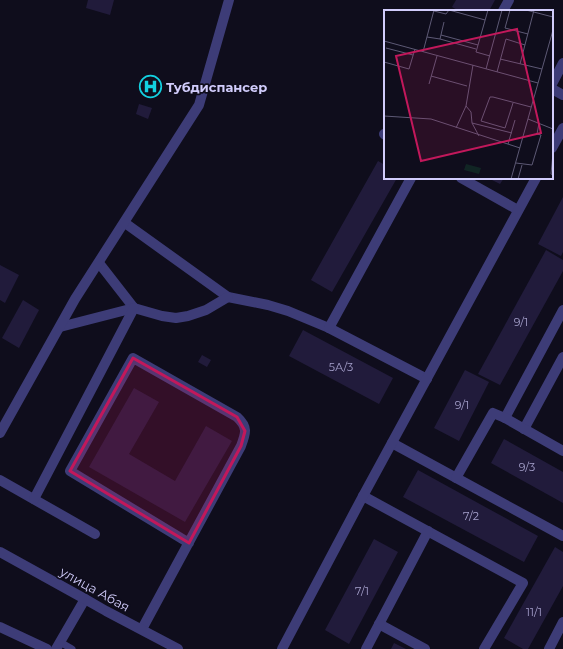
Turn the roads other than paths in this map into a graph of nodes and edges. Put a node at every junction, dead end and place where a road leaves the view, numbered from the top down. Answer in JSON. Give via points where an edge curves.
{"nodes":[{"id":1,"x":229,"y":0,"type":"edge"},
{"id":2,"x":509,"y":0,"type":"edge"},
{"id":3,"x":504,"y":10,"type":"edge"},
{"id":4,"x":563,"y":63,"type":"edge"},
{"id":5,"x":553,"y":82,"type":"edge"},
{"id":6,"x":553,"y":90,"type":"edge"},
{"id":7,"x":563,"y":95,"type":"edge"},
{"id":8,"x":563,"y":128,"type":"edge"},
{"id":9,"x":557,"y":144,"type":"edge"},
{"id":10,"x":410,"y":179,"type":"edge"},
{"id":11,"x":463,"y":179,"type":"edge"},
{"id":12,"x":535,"y":179,"type":"edge"},
{"id":13,"x":518,"y":210,"type":"junction"},
{"id":14,"x":125,"y":223,"type":"junction"},
{"id":15,"x":99,"y":263,"type":"junction"},
{"id":16,"x":228,"y":297,"type":"junction"},
{"id":17,"x":134,"y":308,"type":"junction"},
{"id":18,"x":563,"y":310,"type":"edge"},
{"id":19,"x":60,"y":327,"type":"junction"},
{"id":20,"x":329,"y":328,"type":"junction"},
{"id":21,"x":563,"y":357,"type":"edge"},
{"id":22,"x":427,"y":379,"type":"junction"},
{"id":23,"x":505,"y":418,"type":"junction"},
{"id":24,"x":524,"y":429,"type":"junction"},
{"id":25,"x":0,"y":432,"type":"edge"},
{"id":26,"x":392,"y":443,"type":"junction"},
{"id":27,"x":563,"y":451,"type":"edge"},
{"id":28,"x":456,"y":478,"type":"junction"},
{"id":29,"x":0,"y":480,"type":"edge"},
{"id":30,"x":363,"y":496,"type":"junction"},
{"id":31,"x":34,"y":499,"type":"junction"},
{"id":32,"x":428,"y":531,"type":"junction"},
{"id":33,"x":95,"y":534,"type":"dead end"},
{"id":34,"x":563,"y":536,"type":"edge"},
{"id":35,"x":188,"y":542,"type":"junction"},
{"id":36,"x":0,"y":552,"type":"edge"},
{"id":37,"x":85,"y":599,"type":"junction"},
{"id":38,"x":563,"y":622,"type":"edge"},
{"id":39,"x":379,"y":624,"type":"junction"},
{"id":40,"x":0,"y":627,"type":"edge"},
{"id":41,"x":142,"y":629,"type":"junction"},
{"id":42,"x":58,"y":646,"type":"edge"},
{"id":43,"x":47,"y":649,"type":"edge"},
{"id":44,"x":72,"y":649,"type":"edge"},
{"id":45,"x":178,"y":649,"type":"edge"},
{"id":46,"x":282,"y":649,"type":"edge"},
{"id":47,"x":366,"y":649,"type":"edge"},
{"id":48,"x":425,"y":649,"type":"edge"},
{"id":49,"x":484,"y":649,"type":"edge"},
{"id":50,"x":549,"y":649,"type":"edge"}],
"edges":[{"from":1,"to":14,"type":"street","via":[[199,105]]},
{"from":2,"to":3,"type":"street"},
{"from":4,"to":5,"type":"street"},
{"from":6,"to":7,"type":"street"},
{"from":8,"to":9,"type":"street"},
{"from":10,"to":20,"type":"street"},
{"from":11,"to":13,"type":"street"},
{"from":12,"to":13,"type":"street"},
{"from":13,"to":22,"type":"street"},
{"from":14,"to":15,"type":"street"},
{"from":14,"to":16,"type":"street"},
{"from":15,"to":17,"type":"street"},
{"from":15,"to":19,"type":"street"},
{"from":16,"to":17,"type":"street","via":[[206,310],[176,318]]},
{"from":16,"to":20,"type":"street","via":[[288,311]]},
{"from":17,"to":19,"type":"street"},
{"from":17,"to":31,"type":"street"},
{"from":18,"to":23,"type":"street"},
{"from":19,"to":25,"type":"street"},
{"from":20,"to":22,"type":"street"},
{"from":21,"to":24,"type":"street"},
{"from":22,"to":26,"type":"street"},
{"from":23,"to":24,"type":"street"},
{"from":23,"to":28,"type":"street","via":[[492,413]]},
{"from":24,"to":27,"type":"street"},
{"from":26,"to":28,"type":"street"},
{"from":26,"to":30,"type":"street"},
{"from":28,"to":34,"type":"street"},
{"from":29,"to":31,"type":"street"},
{"from":30,"to":32,"type":"street"},
{"from":30,"to":46,"type":"street"},
{"from":31,"to":33,"type":"street"},
{"from":32,"to":39,"type":"street"},
{"from":32,"to":49,"type":"street","via":[[523,583]]},
{"from":35,"to":35,"type":"street","via":[[241,446],[244,426],[237,417],[133,358],[70,471]]},
{"from":35,"to":41,"type":"street"},
{"from":36,"to":37,"type":"street","name":"улица Абая"},
{"from":37,"to":41,"type":"street","name":"улица Абая"},
{"from":37,"to":42,"type":"street"},
{"from":38,"to":50,"type":"street"},
{"from":39,"to":47,"type":"street"},
{"from":39,"to":48,"type":"street"},
{"from":40,"to":43,"type":"street"},
{"from":41,"to":45,"type":"street","name":"улица Абая"},
{"from":42,"to":44,"type":"lane"}]}
